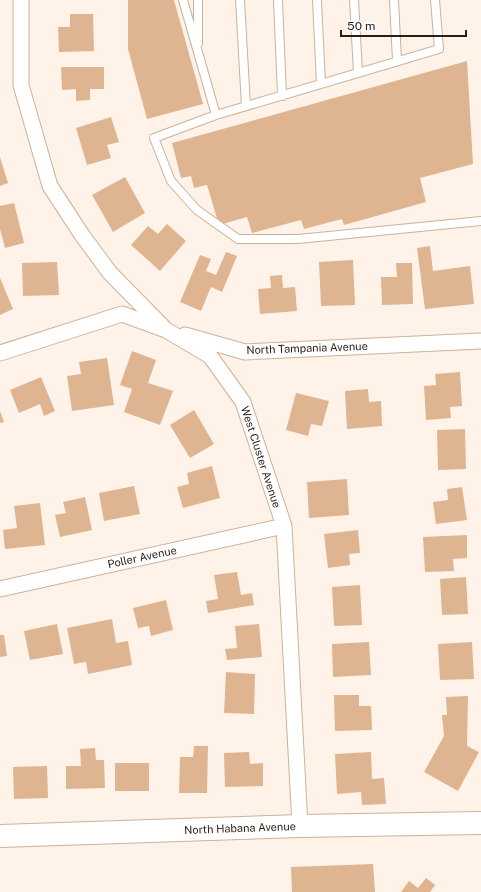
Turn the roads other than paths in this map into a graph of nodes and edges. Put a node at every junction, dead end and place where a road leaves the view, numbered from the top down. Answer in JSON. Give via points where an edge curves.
{"nodes":[{"id":1,"x":21,"y":0,"type":"edge"},
{"id":2,"x":183,"y":0,"type":"edge"},
{"id":3,"x":198,"y":0,"type":"edge"},
{"id":4,"x":240,"y":0,"type":"edge"},
{"id":5,"x":278,"y":0,"type":"edge"},
{"id":6,"x":317,"y":0,"type":"edge"},
{"id":7,"x":354,"y":0,"type":"edge"},
{"id":8,"x":394,"y":0,"type":"edge"},
{"id":9,"x":435,"y":0,"type":"edge"},
{"id":10,"x":199,"y":54,"type":"junction"},
{"id":11,"x":398,"y":61,"type":"junction"},
{"id":12,"x":358,"y":73,"type":"junction"},
{"id":13,"x":321,"y":84,"type":"junction"},
{"id":14,"x":282,"y":96,"type":"junction"},
{"id":15,"x":246,"y":106,"type":"junction"},
{"id":16,"x":216,"y":115,"type":"junction"},
{"id":17,"x":481,"y":221,"type":"edge"},
{"id":18,"x":166,"y":330,"type":"junction"},
{"id":19,"x":481,"y":341,"type":"edge"},
{"id":20,"x":0,"y":353,"type":"edge"},
{"id":21,"x":284,"y":526,"type":"junction"},
{"id":22,"x":0,"y":589,"type":"edge"},
{"id":23,"x":481,"y":823,"type":"edge"},
{"id":24,"x":300,"y":826,"type":"junction"},
{"id":25,"x":0,"y":836,"type":"edge"}],
"edges":[{"from":1,"to":18,"type":"street","name":"West Cluster Avenue","via":[[21,85],[50,186],[110,273]]},
{"from":2,"to":10,"type":"lane"},
{"from":3,"to":10,"type":"lane"},
{"from":4,"to":15,"type":"lane"},
{"from":5,"to":14,"type":"lane"},
{"from":6,"to":13,"type":"lane"},
{"from":7,"to":12,"type":"lane"},
{"from":8,"to":11,"type":"lane"},
{"from":9,"to":11,"type":"lane","via":[[439,49]]},
{"from":10,"to":16,"type":"lane"},
{"from":11,"to":12,"type":"lane"},
{"from":12,"to":13,"type":"lane"},
{"from":13,"to":14,"type":"lane"},
{"from":14,"to":15,"type":"lane"},
{"from":15,"to":16,"type":"lane"},
{"from":16,"to":17,"type":"lane","via":[[154,138],[171,181],[197,210],[238,238],[298,239]]},
{"from":18,"to":19,"type":"street","name":"North Tampania Avenue","via":[[245,352]]},
{"from":18,"to":20,"type":"street","name":"North Tampania Avenue","via":[[122,314]]},
{"from":18,"to":21,"type":"street","name":"West Cluster Avenue","via":[[210,356],[243,402]]},
{"from":21,"to":22,"type":"street","name":"Poller Avenue"},
{"from":21,"to":24,"type":"street","name":"West Cluster Avenue"},
{"from":23,"to":24,"type":"street","name":"North Habana Avenue"},
{"from":24,"to":25,"type":"street","name":"North Habana Avenue"}]}
